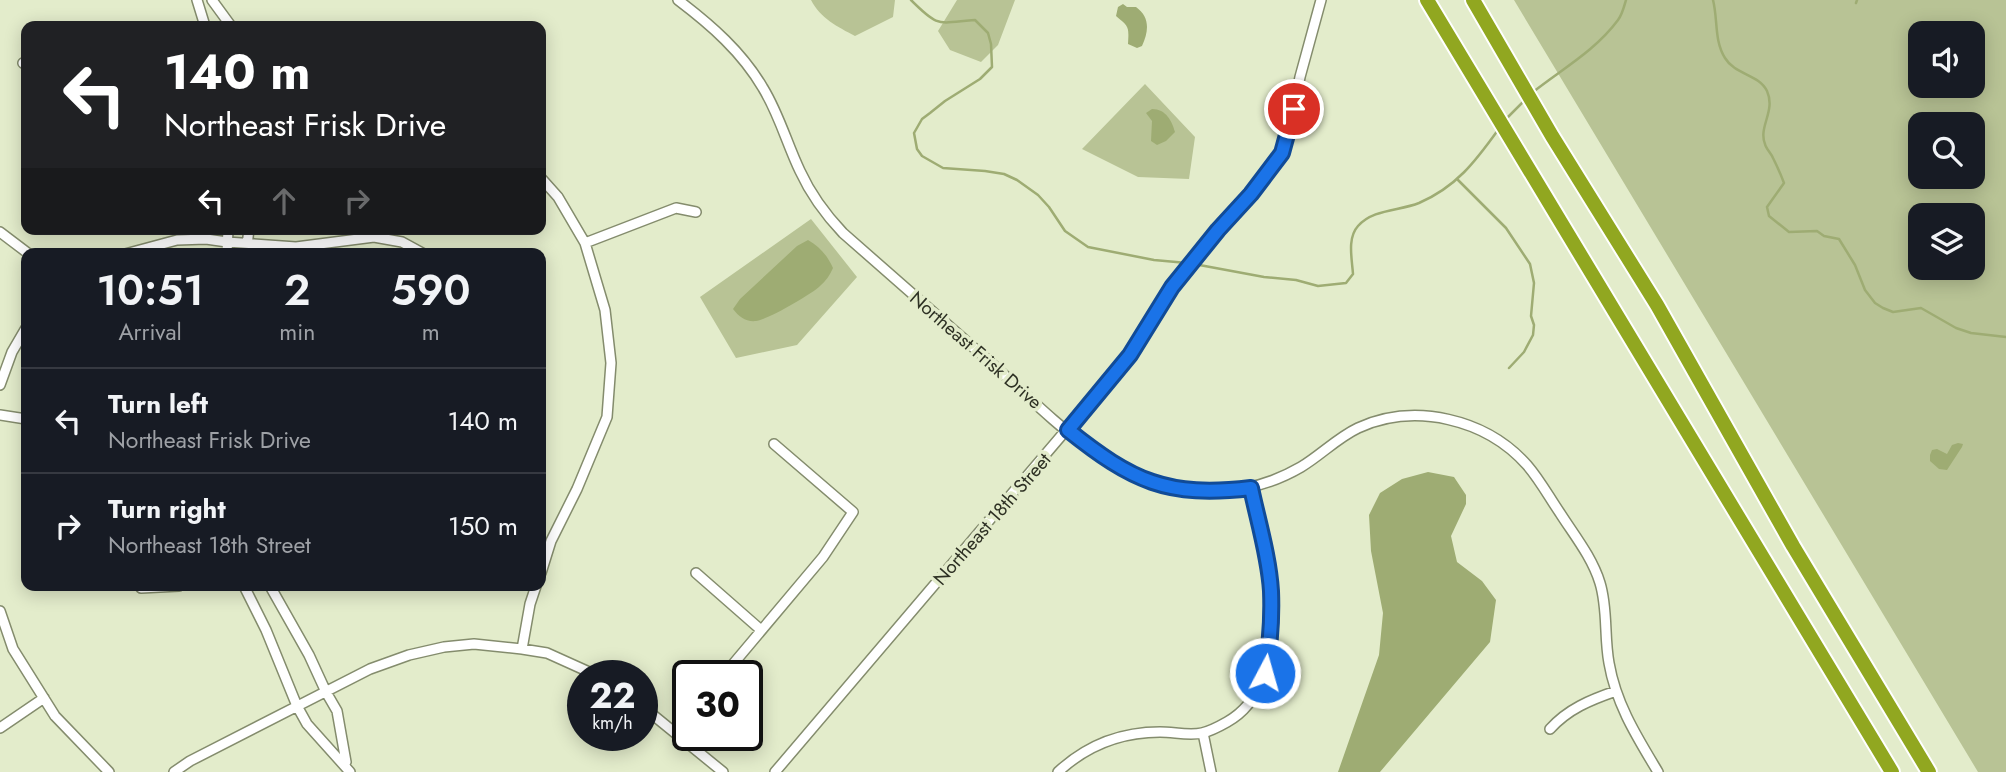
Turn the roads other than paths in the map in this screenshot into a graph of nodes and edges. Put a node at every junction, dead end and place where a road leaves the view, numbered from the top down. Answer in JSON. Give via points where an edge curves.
{"nodes":[{"id":1,"x":197,"y":0,"type":"edge"},
{"id":2,"x":212,"y":0,"type":"edge"},
{"id":3,"x":678,"y":0,"type":"edge"},
{"id":4,"x":1321,"y":0,"type":"edge"},
{"id":5,"x":1427,"y":0,"type":"edge"},
{"id":6,"x":1473,"y":0,"type":"edge"},
{"id":7,"x":203,"y":21,"type":"edge"},
{"id":8,"x":227,"y":21,"type":"edge"},
{"id":9,"x":546,"y":184,"type":"edge"},
{"id":10,"x":696,"y":212,"type":"dead end"},
{"id":11,"x":0,"y":232,"type":"edge"},
{"id":12,"x":228,"y":235,"type":"edge"},
{"id":13,"x":227,"y":242,"type":"junction"},
{"id":14,"x":585,"y":243,"type":"junction"},
{"id":15,"x":21,"y":248,"type":"edge"},
{"id":16,"x":147,"y":248,"type":"edge"},
{"id":17,"x":227,"y":248,"type":"edge"},
{"id":18,"x":243,"y":248,"type":"edge"},
{"id":19,"x":271,"y":248,"type":"edge"},
{"id":20,"x":413,"y":248,"type":"edge"},
{"id":21,"x":21,"y":337,"type":"edge"},
{"id":22,"x":0,"y":385,"type":"edge"},
{"id":23,"x":0,"y":415,"type":"edge"},
{"id":24,"x":21,"y":418,"type":"edge"},
{"id":25,"x":1068,"y":430,"type":"junction"},
{"id":26,"x":774,"y":444,"type":"dead end"},
{"id":27,"x":1251,"y":488,"type":"junction"},
{"id":28,"x":546,"y":557,"type":"edge"},
{"id":29,"x":696,"y":573,"type":"dead end"},
{"id":30,"x":246,"y":591,"type":"edge"},
{"id":31,"x":273,"y":591,"type":"edge"},
{"id":32,"x":534,"y":591,"type":"edge"},
{"id":33,"x":0,"y":611,"type":"edge"},
{"id":34,"x":761,"y":630,"type":"junction"},
{"id":35,"x":522,"y":649,"type":"junction"},
{"id":36,"x":736,"y":660,"type":"edge"},
{"id":37,"x":567,"y":662,"type":"edge"},
{"id":38,"x":1616,"y":691,"type":"junction"},
{"id":39,"x":326,"y":692,"type":"junction"},
{"id":40,"x":44,"y":698,"type":"junction"},
{"id":41,"x":297,"y":706,"type":"junction"},
{"id":42,"x":658,"y":718,"type":"edge"},
{"id":43,"x":0,"y":728,"type":"edge"},
{"id":44,"x":672,"y":729,"type":"edge"},
{"id":45,"x":1550,"y":729,"type":"dead end"},
{"id":46,"x":1203,"y":733,"type":"junction"},
{"id":47,"x":698,"y":751,"type":"edge"},
{"id":48,"x":350,"y":771,"type":"edge"},
{"id":49,"x":109,"y":772,"type":"edge"},
{"id":50,"x":174,"y":772,"type":"edge"},
{"id":51,"x":723,"y":772,"type":"edge"},
{"id":52,"x":775,"y":772,"type":"edge"},
{"id":53,"x":1058,"y":772,"type":"edge"},
{"id":54,"x":1211,"y":772,"type":"edge"},
{"id":55,"x":1658,"y":772,"type":"edge"},
{"id":56,"x":1892,"y":772,"type":"edge"},
{"id":57,"x":1929,"y":772,"type":"edge"}],
"edges":[{"from":1,"to":7,"type":"street"},
{"from":2,"to":8,"type":"street"},
{"from":3,"to":25,"type":"street","name":"Northeast Frisk Drive","via":[[706,21],[749,66],[775,110],[800,172],[828,217]]},
{"from":4,"to":25,"type":"street","name":"Northeast 18th Street","via":[[1282,153],[1172,287],[1130,355]]},
{"from":5,"to":56,"type":"highway"},
{"from":6,"to":57,"type":"highway"},
{"from":9,"to":14,"type":"street"},
{"from":10,"to":14,"type":"street","via":[[677,208]]},
{"from":11,"to":15,"type":"street"},
{"from":12,"to":13,"type":"street"},
{"from":13,"to":16,"type":"street","via":[[177,240]]},
{"from":13,"to":17,"type":"street"},
{"from":13,"to":18,"type":"street"},
{"from":14,"to":28,"type":"street","via":[[605,310],[611,363],[607,417]]},
{"from":19,"to":20,"type":"street","via":[[374,237]]},
{"from":21,"to":22,"type":"street"},
{"from":23,"to":24,"type":"street"},
{"from":25,"to":27,"type":"street","name":"Northeast Frisk Drive","via":[[1113,465],[1154,483],[1199,492]]},
{"from":25,"to":52,"type":"street","name":"Northeast 18th Street"},
{"from":26,"to":34,"type":"street","via":[[853,512],[823,557]]},
{"from":27,"to":38,"type":"street","name":"Northeast Frisk Drive","via":[[1301,467],[1358,428],[1388,418],[1438,417],[1491,436],[1528,466],[1594,567],[1603,593],[1607,652]]},
{"from":27,"to":46,"type":"street","via":[[1271,591],[1268,658],[1246,707]]},
{"from":29,"to":34,"type":"street"},
{"from":30,"to":41,"type":"street"},
{"from":31,"to":39,"type":"street"},
{"from":32,"to":35,"type":"street"},
{"from":33,"to":40,"type":"street","via":[[13,649]]},
{"from":34,"to":36,"type":"street"},
{"from":35,"to":37,"type":"street"},
{"from":35,"to":39,"type":"street","via":[[474,644],[409,655]]},
{"from":38,"to":45,"type":"street","via":[[1579,705]]},
{"from":38,"to":55,"type":"street","name":"Northeast Frisk Drive"},
{"from":39,"to":41,"type":"street"},
{"from":39,"to":48,"type":"street","via":[[337,711],[343,756]]},
{"from":40,"to":43,"type":"street"},
{"from":40,"to":49,"type":"street","via":[[55,716]]},
{"from":41,"to":48,"type":"street","via":[[307,724]]},
{"from":41,"to":50,"type":"street"},
{"from":42,"to":44,"type":"street"},
{"from":46,"to":53,"type":"street","via":[[1148,732],[1112,739]]},
{"from":46,"to":54,"type":"street"},
{"from":47,"to":51,"type":"street"}]}
